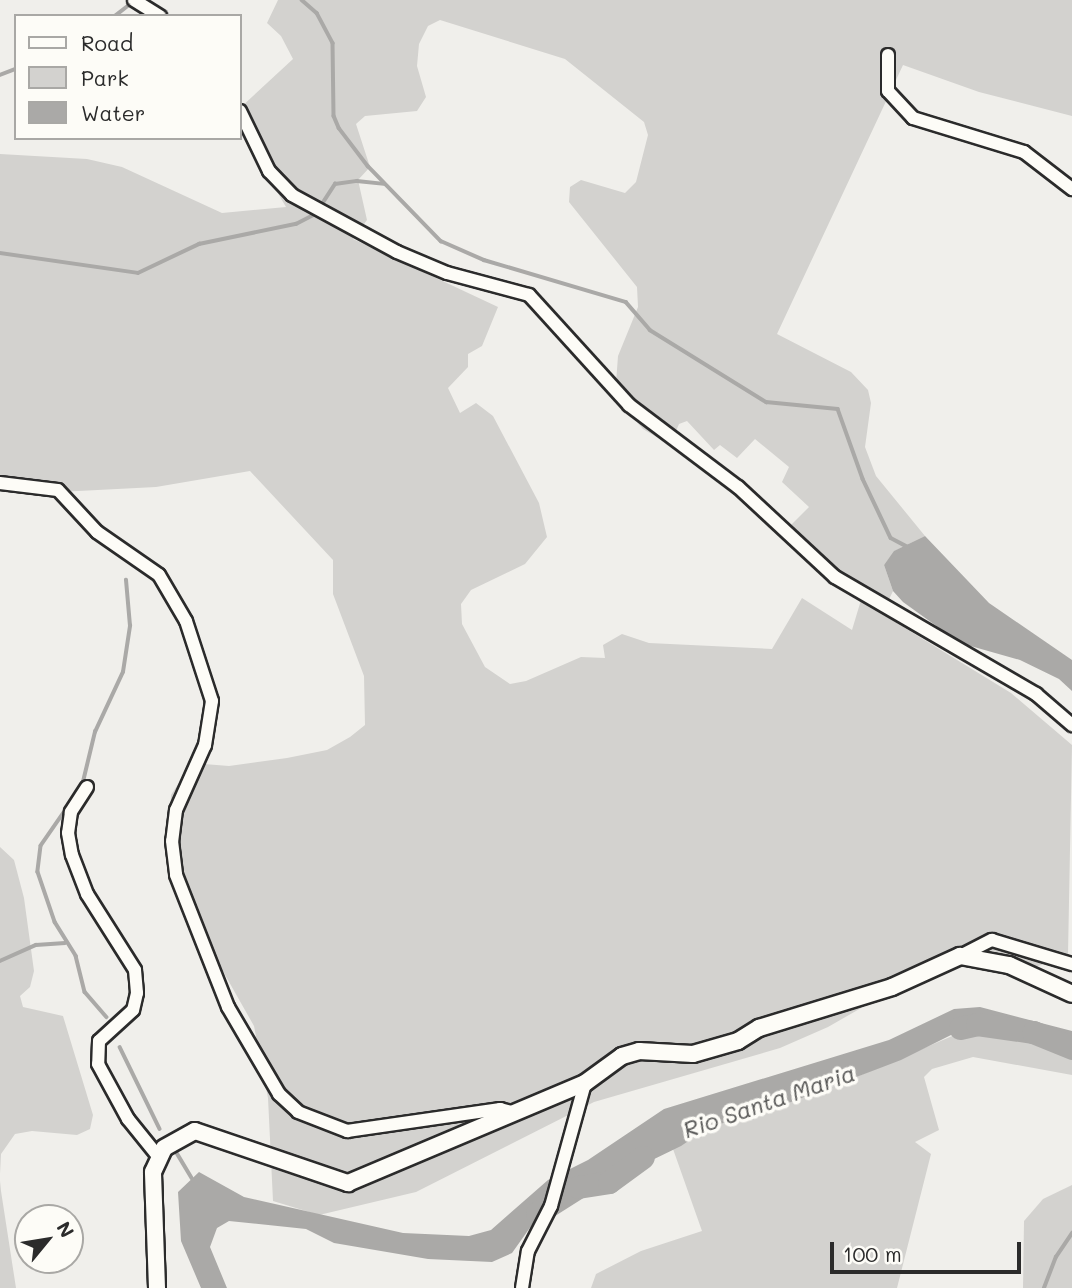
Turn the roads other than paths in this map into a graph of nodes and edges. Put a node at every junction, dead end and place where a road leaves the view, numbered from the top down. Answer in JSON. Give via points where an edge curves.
{"nodes":[{"id":1,"x":134,"y":0,"type":"edge"},
{"id":2,"x":157,"y":14,"type":"edge"},
{"id":3,"x":888,"y":55,"type":"dead end"},
{"id":4,"x":242,"y":115,"type":"edge"},
{"id":5,"x":1072,"y":189,"type":"edge"},
{"id":6,"x":0,"y":483,"type":"edge"},
{"id":7,"x":1072,"y":725,"type":"edge"},
{"id":8,"x":87,"y":787,"type":"dead end"},
{"id":9,"x":960,"y":956,"type":"junction"},
{"id":10,"x":1072,"y":964,"type":"edge"},
{"id":11,"x":1072,"y":994,"type":"edge"},
{"id":12,"x":585,"y":1083,"type":"junction"},
{"id":13,"x":511,"y":1112,"type":"junction"},
{"id":14,"x":157,"y":1155,"type":"junction"},
{"id":15,"x":158,"y":1288,"type":"edge"},
{"id":16,"x":522,"y":1288,"type":"edge"}],
"edges":[{"from":1,"to":2,"type":"street"},
{"from":3,"to":5,"type":"street","via":[[888,91],[913,118],[1024,152]]},
{"from":4,"to":7,"type":"street","via":[[269,171],[292,195],[397,252],[447,273],[530,295],[629,405],[738,487],[844,584],[1036,694]]},
{"from":6,"to":13,"type":"street","via":[[58,490],[97,532],[159,575],[186,621],[212,701],[205,745],[176,810],[176,875],[228,1007],[279,1094],[298,1112],[347,1130],[500,1109]]},
{"from":8,"to":14,"type":"street","via":[[71,812],[72,855],[86,894],[135,970],[137,993],[133,1010],[99,1041],[98,1064],[128,1119]]},
{"from":9,"to":10,"type":"street","via":[[992,940]]},
{"from":9,"to":11,"type":"street","via":[[1009,965]]},
{"from":9,"to":12,"type":"street","via":[[892,987],[759,1028],[737,1041],[694,1054],[639,1051],[622,1056]]},
{"from":12,"to":13,"type":"street"},
{"from":12,"to":16,"type":"street","via":[[551,1206],[528,1251]]},
{"from":13,"to":14,"type":"street","via":[[366,1179],[348,1183],[195,1131]]},
{"from":14,"to":15,"type":"street","via":[[153,1172]]}]}
